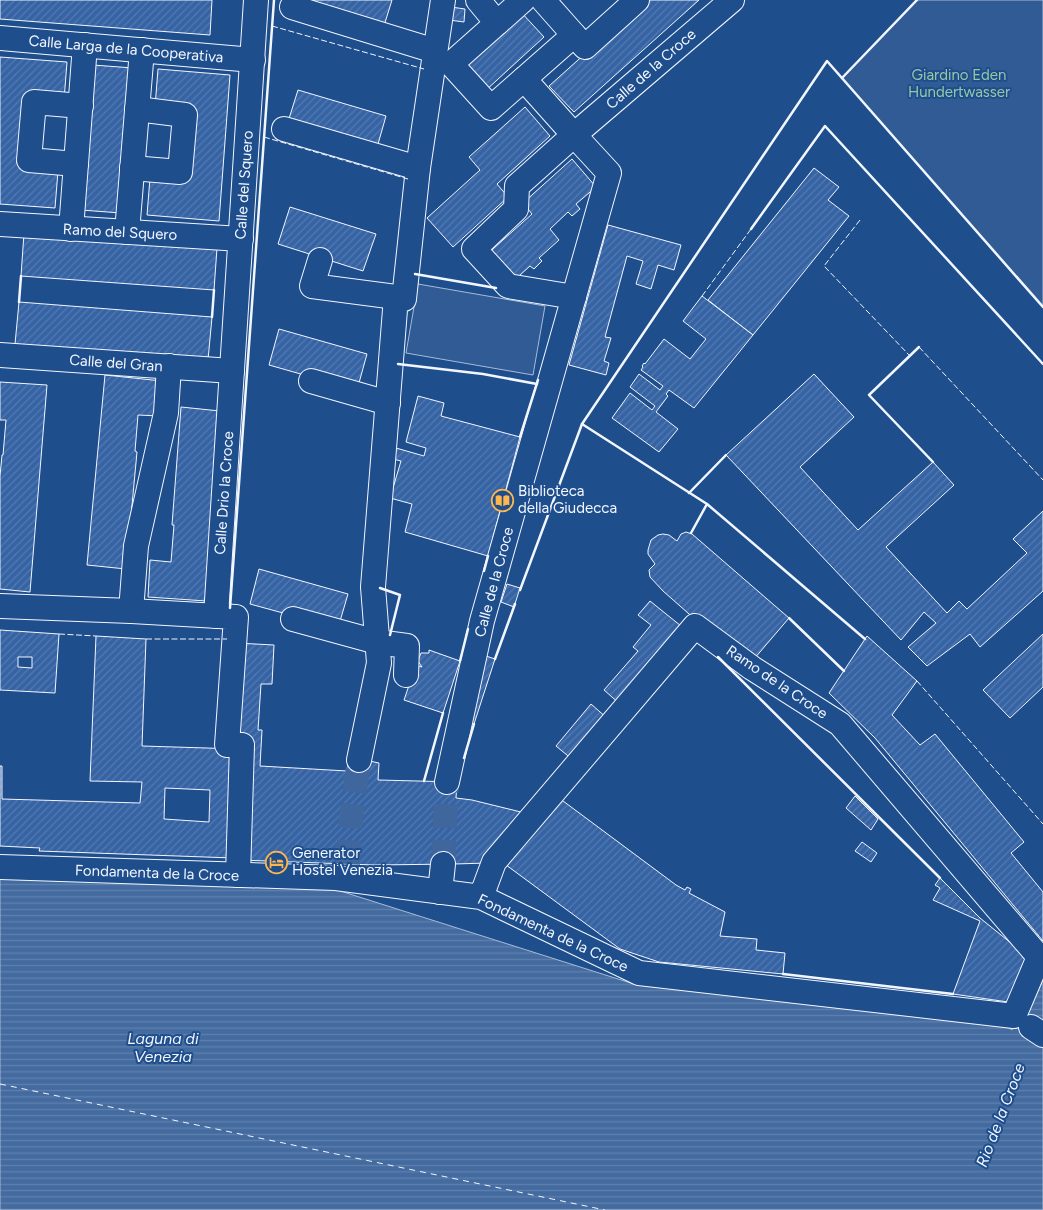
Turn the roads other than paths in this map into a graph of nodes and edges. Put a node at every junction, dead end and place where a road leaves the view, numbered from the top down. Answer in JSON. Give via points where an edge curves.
{"nodes":[{"id":1,"x":256,"y":0,"type":"edge"},
{"id":2,"x":443,"y":0,"type":"edge"},
{"id":3,"x":478,"y":0,"type":"edge"},
{"id":4,"x":523,"y":0,"type":"edge"},
{"id":5,"x":543,"y":0,"type":"edge"},
{"id":6,"x":637,"y":0,"type":"edge"},
{"id":7,"x":728,"y":1,"type":"edge"},
{"id":8,"x":292,"y":7,"type":"dead end"},
{"id":9,"x":497,"y":23,"type":"junction"},
{"id":10,"x":574,"y":35,"type":"junction"},
{"id":11,"x":0,"y":38,"type":"edge"},
{"id":12,"x":85,"y":46,"type":"junction"},
{"id":13,"x":142,"y":50,"type":"junction"},
{"id":14,"x":435,"y":51,"type":"junction"},
{"id":15,"x":252,"y":60,"type":"junction"},
{"id":16,"x":524,"y":79,"type":"junction"},
{"id":17,"x":80,"y":106,"type":"junction"},
{"id":18,"x":137,"y":109,"type":"junction"},
{"id":19,"x":284,"y":129,"type":"dead end"},
{"id":20,"x":574,"y":135,"type":"junction"},
{"id":21,"x":76,"y":164,"type":"junction"},
{"id":22,"x":132,"y":168,"type":"junction"},
{"id":23,"x":418,"y":168,"type":"junction"},
{"id":24,"x":0,"y":224,"type":"edge"},
{"id":25,"x":71,"y":229,"type":"junction"},
{"id":26,"x":127,"y":232,"type":"junction"},
{"id":27,"x":241,"y":239,"type":"junction"},
{"id":28,"x":320,"y":260,"type":"dead end"},
{"id":29,"x":396,"y":297,"type":"junction"},
{"id":30,"x":574,"y":297,"type":"junction"},
{"id":31,"x":0,"y":355,"type":"edge"},
{"id":32,"x":169,"y":366,"type":"junction"},
{"id":33,"x":232,"y":371,"type":"junction"},
{"id":34,"x":312,"y":381,"type":"dead end"},
{"id":35,"x":388,"y":403,"type":"junction"},
{"id":36,"x":0,"y":606,"type":"edge"},
{"id":37,"x":131,"y":611,"type":"junction"},
{"id":38,"x":216,"y":616,"type":"junction"},
{"id":39,"x":293,"y":619,"type":"dead end"},
{"id":40,"x":377,"y":642,"type":"junction"},
{"id":41,"x":406,"y":674,"type":"dead end"},
{"id":42,"x":359,"y":760,"type":"tunnel mouth"},
{"id":43,"x":447,"y":782,"type":"tunnel mouth"},
{"id":44,"x":443,"y":864,"type":"tunnel mouth"},
{"id":45,"x":0,"y":867,"type":"edge"},
{"id":46,"x":238,"y":875,"type":"junction"},
{"id":47,"x":440,"y":892,"type":"junction"},
{"id":48,"x":481,"y":897,"type":"junction"},
{"id":49,"x":1029,"y":1026,"type":"edge"}],
"edges":[{"from":1,"to":15,"type":"street","name":"Calle del Squero"},
{"from":2,"to":14,"type":"street"},
{"from":3,"to":9,"type":"street"},
{"from":4,"to":9,"type":"street"},
{"from":5,"to":10,"type":"street"},
{"from":6,"to":10,"type":"street","via":[[584,47]]},
{"from":7,"to":20,"type":"street","name":"Calle de la Croce"},
{"from":8,"to":14,"type":"street"},
{"from":9,"to":16,"type":"street","via":[[451,64],[491,108]]},
{"from":10,"to":16,"type":"street"},
{"from":11,"to":12,"type":"street","name":"Calle Larga de la Cooperativa"},
{"from":12,"to":13,"type":"street","name":"Calle Larga de la Cooperativa"},
{"from":12,"to":17,"type":"street"},
{"from":13,"to":15,"type":"street","name":"Calle Larga de la Cooperativa"},
{"from":13,"to":18,"type":"street"},
{"from":14,"to":23,"type":"street"},
{"from":15,"to":27,"type":"street","name":"Calle del Squero"},
{"from":16,"to":20,"type":"street","name":"Calle de la Croce"},
{"from":17,"to":21,"type":"street"},
{"from":17,"to":21,"type":"street","via":[[34,102],[29,160]]},
{"from":18,"to":22,"type":"street"},
{"from":18,"to":22,"type":"street","via":[[185,115],[180,172]]},
{"from":19,"to":23,"type":"street"},
{"from":20,"to":30,"type":"street","name":"Calle de la Croce","via":[[609,173]]},
{"from":20,"to":30,"type":"street","name":"Calle de la Croce","via":[[517,186],[516,209],[474,249],[508,286]]},
{"from":21,"to":25,"type":"street"},
{"from":22,"to":26,"type":"street"},
{"from":23,"to":29,"type":"street","via":[[404,299]]},
{"from":24,"to":25,"type":"street","name":"Ramo del Squero"},
{"from":25,"to":26,"type":"street","name":"Ramo del Squero"},
{"from":26,"to":27,"type":"street","name":"Ramo del Squero"},
{"from":27,"to":33,"type":"street","name":"Calle del Squero"},
{"from":28,"to":29,"type":"street","via":[[312,286]]},
{"from":29,"to":35,"type":"street"},
{"from":30,"to":43,"type":"street","name":"Calle de la Croce","via":[[482,621]]},
{"from":31,"to":32,"type":"street","name":"Calle del Gran"},
{"from":32,"to":33,"type":"street","name":"Calle del Gran"},
{"from":32,"to":37,"type":"street","via":[[166,413],[136,546]]},
{"from":33,"to":38,"type":"street","name":"Calle Drio la Croce"},
{"from":34,"to":35,"type":"street"},
{"from":35,"to":40,"type":"street","via":[[373,587]]},
{"from":36,"to":37,"type":"street"},
{"from":37,"to":38,"type":"street"},
{"from":38,"to":46,"type":"street","via":[[236,617],[227,745],[242,746]]},
{"from":39,"to":40,"type":"street"},
{"from":40,"to":41,"type":"street","via":[[407,646]]},
{"from":40,"to":42,"type":"street","via":[[379,663]]},
{"from":44,"to":47,"type":"street"},
{"from":45,"to":46,"type":"street","name":"Fondamenta de la Croce"},
{"from":46,"to":47,"type":"street","name":"Fondamenta de la Croce","via":[[336,878],[348,872]]},
{"from":47,"to":48,"type":"street","name":"Fondamenta de la Croce"},
{"from":48,"to":49,"type":"street","name":"Fondamenta de la Croce","via":[[639,973]]},
{"from":48,"to":49,"type":"street","name":"Ramo de la Croce","via":[[494,862],[695,626],[752,668],[840,724],[1039,957]]}]}
